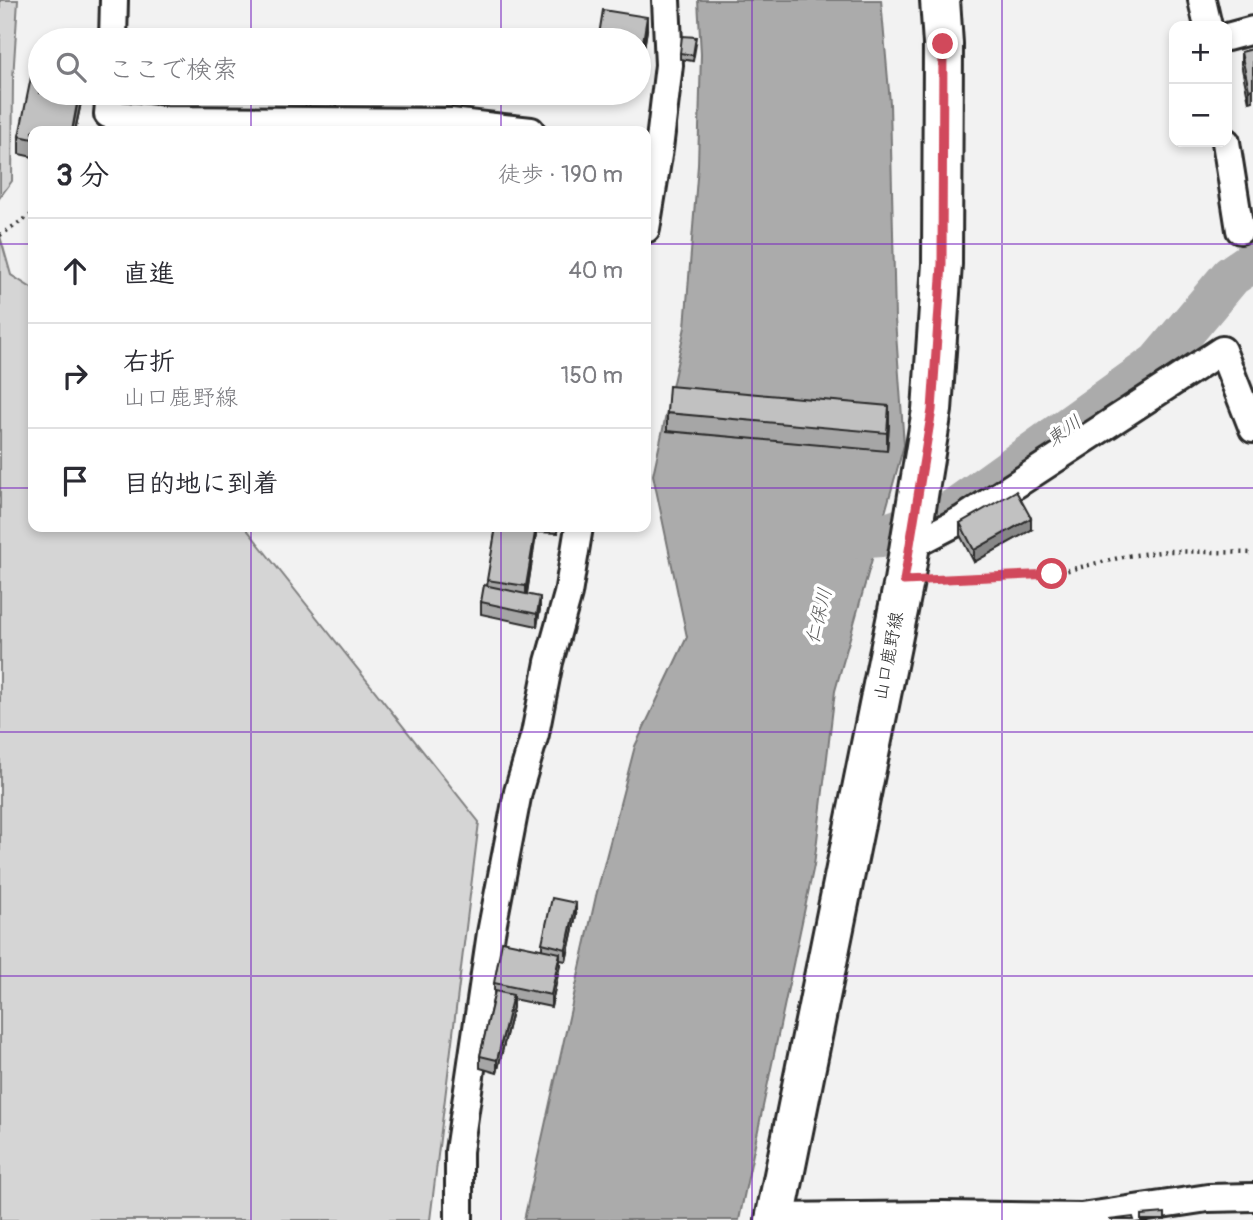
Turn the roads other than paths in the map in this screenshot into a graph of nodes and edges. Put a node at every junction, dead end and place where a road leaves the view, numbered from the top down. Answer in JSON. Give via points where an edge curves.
{"nodes":[{"id":1,"x":114,"y":0,"type":"edge"},
{"id":2,"x":666,"y":0,"type":"edge"},
{"id":3,"x":940,"y":0,"type":"edge"},
{"id":4,"x":1202,"y":0,"type":"edge"},
{"id":5,"x":1207,"y":21,"type":"edge"},
{"id":6,"x":113,"y":28,"type":"edge"},
{"id":7,"x":1253,"y":30,"type":"edge"},
{"id":8,"x":1232,"y":36,"type":"edge"},
{"id":9,"x":109,"y":105,"type":"edge"},
{"id":10,"x":486,"y":126,"type":"edge"},
{"id":11,"x":1227,"y":147,"type":"edge"},
{"id":12,"x":653,"y":148,"type":"edge"},
{"id":13,"x":651,"y":171,"type":"edge"},
{"id":14,"x":1240,"y":230,"type":"dead end"},
{"id":15,"x":1253,"y":429,"type":"edge"},
{"id":16,"x":578,"y":532,"type":"edge"},
{"id":17,"x":911,"y":544,"type":"junction"},
{"id":18,"x":1253,"y":1197,"type":"edge"},
{"id":19,"x":775,"y":1218,"type":"edge"},
{"id":20,"x":459,"y":1220,"type":"edge"}],
"edges":[{"from":1,"to":6,"type":"street"},
{"from":2,"to":12,"type":"street","via":[[669,65]]},
{"from":3,"to":17,"type":"main road","name":"山口鹿野線","via":[[942,264],[932,410]]},
{"from":4,"to":5,"type":"street"},
{"from":7,"to":8,"type":"street"},
{"from":9,"to":10,"type":"street","via":[[108,114],[165,120]]},
{"from":11,"to":14,"type":"street"},
{"from":12,"to":13,"type":"street"},
{"from":15,"to":17,"type":"street","via":[[1222,350],[962,519]]},
{"from":16,"to":20,"type":"street","via":[[568,594],[518,792],[491,933],[459,1151]]},
{"from":17,"to":19,"type":"main road","name":"山口鹿野線"},
{"from":18,"to":19,"type":"street","via":[[1208,1198],[1082,1217]]}]}
